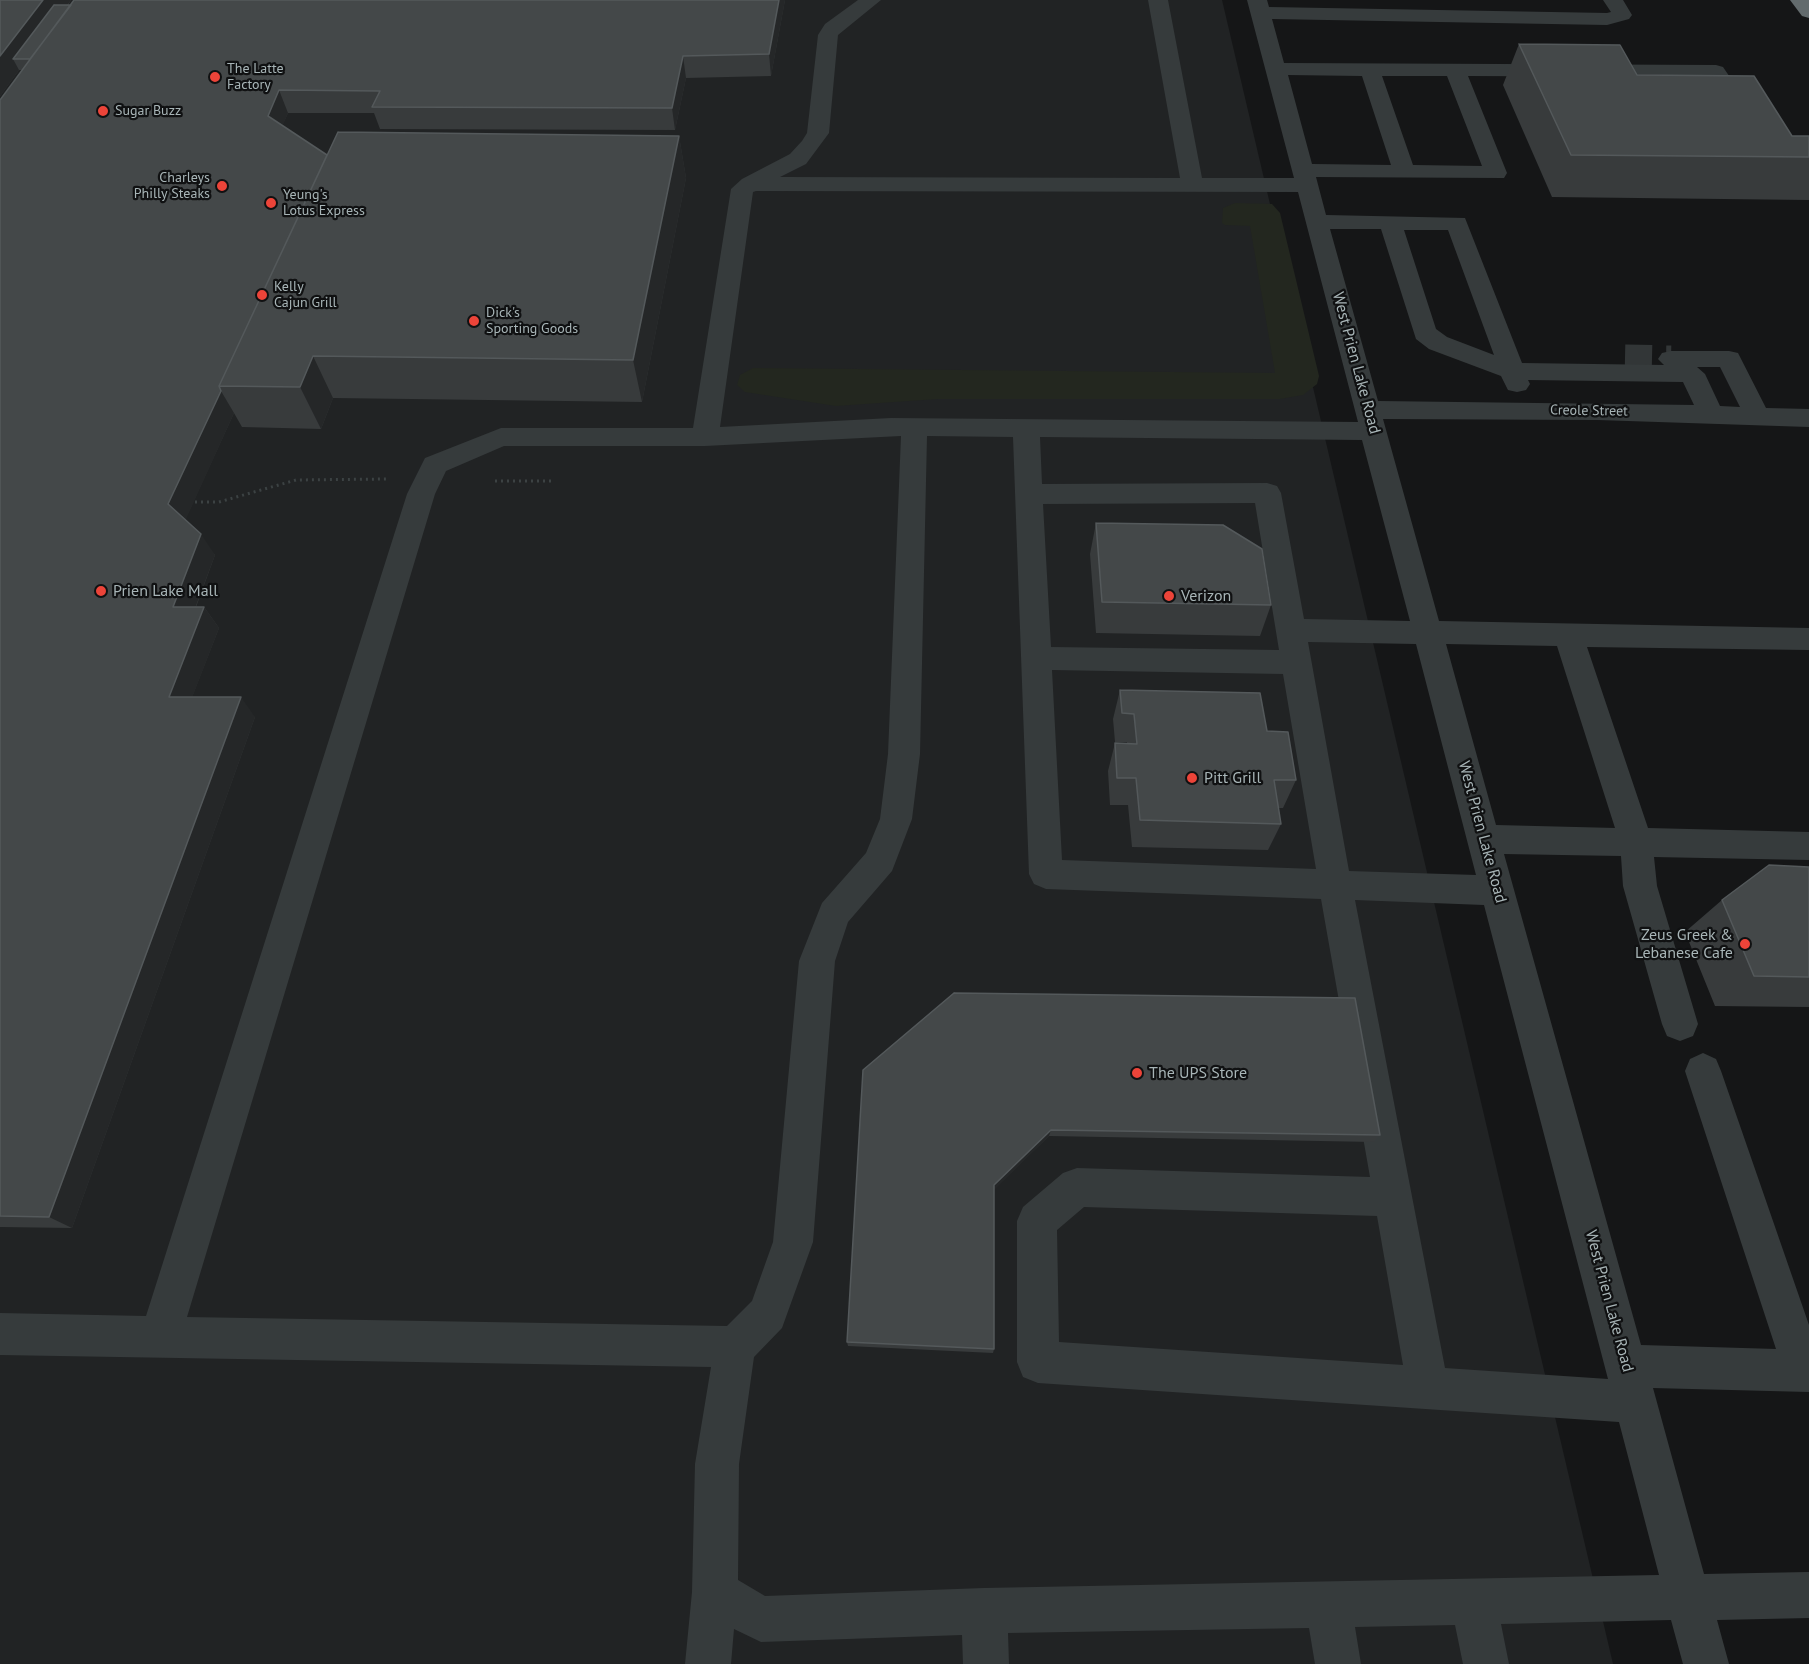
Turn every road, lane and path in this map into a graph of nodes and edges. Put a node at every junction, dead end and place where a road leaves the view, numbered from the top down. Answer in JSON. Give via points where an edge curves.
{"nodes":[{"id":1,"x":871,"y":0,"type":"edge"},
{"id":2,"x":1158,"y":0,"type":"edge"},
{"id":3,"x":1613,"y":0,"type":"edge"},
{"id":4,"x":1800,"y":0,"type":"edge"},
{"id":5,"x":1259,"y":7,"type":"edge"},
{"id":6,"x":1516,"y":9,"type":"edge"},
{"id":7,"x":1809,"y":12,"type":"edge"},
{"id":8,"x":1276,"y":69,"type":"junction"},
{"id":9,"x":1370,"y":70,"type":"junction"},
{"id":10,"x":1455,"y":70,"type":"junction"},
{"id":11,"x":1758,"y":135,"type":"edge"},
{"id":12,"x":1404,"y":172,"type":"junction"},
{"id":13,"x":1305,"y":178,"type":"junction"},
{"id":14,"x":750,"y":184,"type":"junction"},
{"id":15,"x":1192,"y":185,"type":"junction"},
{"id":16,"x":1318,"y":222,"type":"junction"},
{"id":17,"x":1390,"y":222,"type":"junction"},
{"id":18,"x":1625,"y":358,"type":"tunnel mouth"},
{"id":19,"x":1683,"y":364,"type":"junction"},
{"id":20,"x":1512,"y":371,"type":"junction"},
{"id":21,"x":1598,"y":372,"type":"junction"},
{"id":22,"x":1528,"y":411,"type":"junction"},
{"id":23,"x":1711,"y":414,"type":"junction"},
{"id":24,"x":1757,"y":416,"type":"junction"},
{"id":25,"x":1809,"y":418,"type":"edge"},
{"id":26,"x":1371,"y":420,"type":"junction"},
{"id":27,"x":914,"y":428,"type":"junction"},
{"id":28,"x":1026,"y":429,"type":"junction"},
{"id":29,"x":705,"y":437,"type":"junction"},
{"id":30,"x":427,"y":480,"type":"junction"},
{"id":31,"x":551,"y":481,"type":"dead end"},
{"id":32,"x":1029,"y":494,"type":"junction"},
{"id":33,"x":195,"y":502,"type":"dead end"},
{"id":34,"x":1291,"y":630,"type":"junction"},
{"id":35,"x":1428,"y":631,"type":"junction"},
{"id":36,"x":1568,"y":633,"type":"junction"},
{"id":37,"x":1809,"y":639,"type":"edge"},
{"id":38,"x":1037,"y":658,"type":"junction"},
{"id":39,"x":1296,"y":662,"type":"junction"},
{"id":40,"x":1484,"y":838,"type":"junction"},
{"id":41,"x":1636,"y":842,"type":"junction"},
{"id":42,"x":1809,"y":846,"type":"edge"},
{"id":43,"x":1335,"y":884,"type":"junction"},
{"id":44,"x":1498,"y":891,"type":"junction"},
{"id":45,"x":1680,"y":1024,"type":"dead end"},
{"id":46,"x":1703,"y":1071,"type":"dead end"},
{"id":47,"x":1393,"y":1197,"type":"junction"},
{"id":48,"x":0,"y":1334,"type":"edge"},
{"id":49,"x":160,"y":1335,"type":"junction"},
{"id":50,"x":735,"y":1347,"type":"junction"},
{"id":51,"x":1807,"y":1371,"type":"edge"},
{"id":52,"x":1631,"y":1384,"type":"junction"},
{"id":53,"x":1428,"y":1388,"type":"junction"},
{"id":54,"x":715,"y":1592,"type":"junction"},
{"id":55,"x":1809,"y":1595,"type":"edge"},
{"id":56,"x":1689,"y":1599,"type":"junction"},
{"id":57,"x":1474,"y":1603,"type":"junction"},
{"id":58,"x":1329,"y":1605,"type":"junction"},
{"id":59,"x":984,"y":1611,"type":"junction"},
{"id":60,"x":708,"y":1664,"type":"edge"},
{"id":61,"x":986,"y":1664,"type":"edge"},
{"id":62,"x":1338,"y":1664,"type":"edge"},
{"id":63,"x":1486,"y":1664,"type":"edge"},
{"id":64,"x":1706,"y":1664,"type":"edge"}],
"edges":[{"from":1,"to":14,"type":"street","via":[[828,35],[818,133],[798,159]]},
{"from":2,"to":15,"type":"street"},
{"from":3,"to":6,"type":"street","via":[[1622,15],[1607,19]]},
{"from":4,"to":7,"type":"highway"},
{"from":5,"to":6,"type":"street"},
{"from":5,"to":8,"type":"street","name":"West Prien Lake Road"},
{"from":8,"to":9,"type":"street"},
{"from":8,"to":13,"type":"street","name":"West Prien Lake Road"},
{"from":9,"to":10,"type":"street"},
{"from":9,"to":12,"type":"street"},
{"from":10,"to":11,"type":"street","via":[[1716,71]]},
{"from":10,"to":12,"type":"street","via":[[1496,173]]},
{"from":12,"to":13,"type":"street"},
{"from":13,"to":15,"type":"street"},
{"from":13,"to":16,"type":"street","name":"West Prien Lake Road"},
{"from":14,"to":15,"type":"street"},
{"from":14,"to":29,"type":"street","via":[[742,189]]},
{"from":16,"to":17,"type":"street"},
{"from":16,"to":26,"type":"street","name":"West Prien Lake Road"},
{"from":17,"to":20,"type":"street","via":[[1425,333],[1438,343]]},
{"from":17,"to":20,"type":"street","via":[[1457,223]]},
{"from":18,"to":21,"type":"street","via":[[1608,358]]},
{"from":19,"to":21,"type":"street"},
{"from":19,"to":23,"type":"street"},
{"from":19,"to":24,"type":"street","via":[[1729,359]]},
{"from":20,"to":21,"type":"street"},
{"from":20,"to":22,"type":"street"},
{"from":22,"to":23,"type":"street","name":"Creole Street"},
{"from":22,"to":26,"type":"street","name":"Creole Street"},
{"from":23,"to":24,"type":"street","name":"Creole Street"},
{"from":24,"to":25,"type":"street","name":"Creole Street"},
{"from":26,"to":28,"type":"street","name":"Creole Street"},
{"from":26,"to":35,"type":"street","name":"West Prien Lake Road"},
{"from":27,"to":28,"type":"street","name":"Creole Street"},
{"from":27,"to":29,"type":"street","name":"Creole Street"},
{"from":27,"to":50,"type":"street","via":[[904,754],[896,819],[880,861],[834,914],[817,961],[793,1242],[768,1314]]},
{"from":28,"to":32,"type":"street"},
{"from":29,"to":30,"type":"street","name":"Creole Street","via":[[501,437],[435,465]]},
{"from":30,"to":31,"type":"path"},
{"from":30,"to":33,"type":"path","via":[[296,480],[219,502]]},
{"from":30,"to":49,"type":"street"},
{"from":32,"to":34,"type":"street","via":[[1267,493]]},
{"from":32,"to":38,"type":"street"},
{"from":34,"to":35,"type":"street"},
{"from":34,"to":39,"type":"street"},
{"from":35,"to":36,"type":"street"},
{"from":35,"to":40,"type":"street","name":"West Prien Lake Road"},
{"from":36,"to":37,"type":"street"},
{"from":36,"to":41,"type":"street"},
{"from":38,"to":39,"type":"street"},
{"from":38,"to":43,"type":"street","via":[[1046,874]]},
{"from":39,"to":43,"type":"street"},
{"from":40,"to":41,"type":"street"},
{"from":40,"to":44,"type":"street","name":"West Prien Lake Road"},
{"from":41,"to":42,"type":"street"},
{"from":41,"to":45,"type":"street","via":[[1640,886]]},
{"from":43,"to":44,"type":"street"},
{"from":43,"to":47,"type":"street"},
{"from":44,"to":52,"type":"street","name":"West Prien Lake Road"},
{"from":46,"to":51,"type":"street"},
{"from":47,"to":53,"type":"street"},
{"from":47,"to":53,"type":"street","via":[[1077,1187],[1037,1221],[1038,1362]]},
{"from":48,"to":49,"type":"street"},
{"from":49,"to":50,"type":"street"},
{"from":50,"to":54,"type":"street","via":[[717,1464]]},
{"from":51,"to":52,"type":"street"},
{"from":52,"to":53,"type":"street"},
{"from":52,"to":56,"type":"street","name":"West Prien Lake Road"},
{"from":54,"to":59,"type":"street","via":[[761,1619]]},
{"from":54,"to":60,"type":"street"},
{"from":55,"to":56,"type":"street"},
{"from":56,"to":57,"type":"street"},
{"from":56,"to":64,"type":"street","name":"West Prien Lake Road"},
{"from":57,"to":58,"type":"street"},
{"from":57,"to":63,"type":"street"},
{"from":58,"to":59,"type":"street"},
{"from":58,"to":62,"type":"street"},
{"from":59,"to":61,"type":"street"}]}
